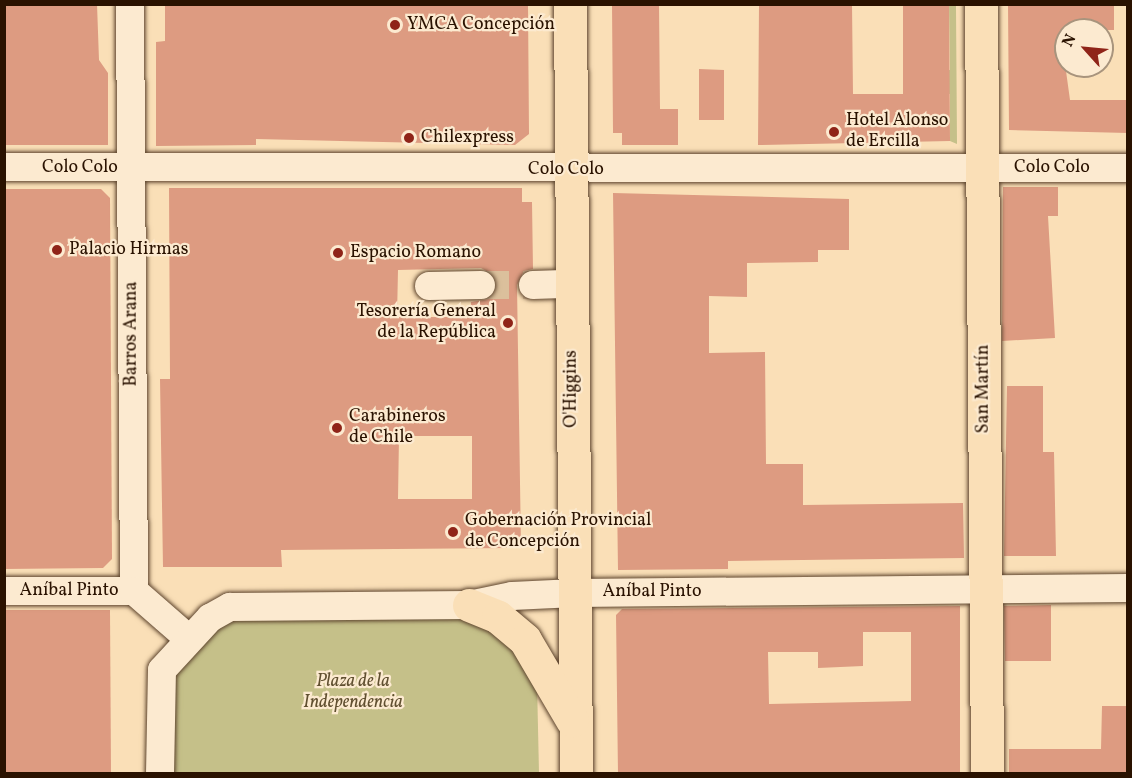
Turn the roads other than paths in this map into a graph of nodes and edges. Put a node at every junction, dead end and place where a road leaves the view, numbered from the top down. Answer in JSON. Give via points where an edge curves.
{"nodes":[{"id":1,"x":130,"y":4,"type":"edge"},
{"id":2,"x":570,"y":4,"type":"edge"},
{"id":3,"x":981,"y":4,"type":"edge"},
{"id":4,"x":4,"y":167,"type":"edge"},
{"id":5,"x":131,"y":168,"type":"junction"},
{"id":6,"x":1128,"y":168,"type":"edge"},
{"id":7,"x":982,"y":169,"type":"junction"},
{"id":8,"x":571,"y":170,"type":"junction"},
{"id":9,"x":572,"y":284,"type":"junction"},
{"id":10,"x":481,"y":285,"type":"tunnel mouth"},
{"id":11,"x":533,"y":285,"type":"tunnel mouth"},
{"id":12,"x":429,"y":286,"type":"dead end"},
{"id":13,"x":1128,"y":588,"type":"edge"},
{"id":14,"x":986,"y":589,"type":"junction"},
{"id":15,"x":4,"y":591,"type":"edge"},
{"id":16,"x":134,"y":591,"type":"junction"},
{"id":17,"x":575,"y":593,"type":"junction"},
{"id":18,"x":469,"y":605,"type":"junction"},
{"id":19,"x":189,"y":639,"type":"junction"},
{"id":20,"x":575,"y":726,"type":"junction"},
{"id":21,"x":160,"y":774,"type":"edge"},
{"id":22,"x":576,"y":774,"type":"edge"},
{"id":23,"x":987,"y":774,"type":"edge"}],
"edges":[{"from":1,"to":5,"type":"street","name":"Barros Arana"},
{"from":2,"to":8,"type":"main road","name":"O'Higgins"},
{"from":3,"to":7,"type":"main road","name":"San Martín"},
{"from":4,"to":5,"type":"street","name":"Colo Colo"},
{"from":5,"to":8,"type":"street","name":"Colo Colo"},
{"from":5,"to":16,"type":"street","name":"Barros Arana"},
{"from":6,"to":7,"type":"street","name":"Colo Colo"},
{"from":7,"to":8,"type":"street","name":"Colo Colo"},
{"from":7,"to":14,"type":"main road","name":"San Martín"},
{"from":8,"to":9,"type":"main road","name":"O'Higgins"},
{"from":9,"to":11,"type":"street"},
{"from":9,"to":17,"type":"main road","name":"O'Higgins"},
{"from":10,"to":12,"type":"street"},
{"from":13,"to":14,"type":"street","name":"Aníbal Pinto"},
{"from":14,"to":17,"type":"street","name":"Aníbal Pinto"},
{"from":14,"to":23,"type":"main road","name":"San Martín"},
{"from":15,"to":16,"type":"street","name":"Aníbal Pinto"},
{"from":16,"to":19,"type":"street"},
{"from":17,"to":18,"type":"street","name":"Aníbal Pinto","via":[[512,596]]},
{"from":17,"to":20,"type":"main road","name":"O'Higgins"},
{"from":18,"to":19,"type":"street","name":"Aníbal Pinto","via":[[234,606],[216,613]]},
{"from":18,"to":20,"type":"main road","via":[[498,617],[525,640]]},
{"from":19,"to":21,"type":"street","via":[[161,674]]},
{"from":20,"to":22,"type":"main road","name":"O'Higgins"}]}
